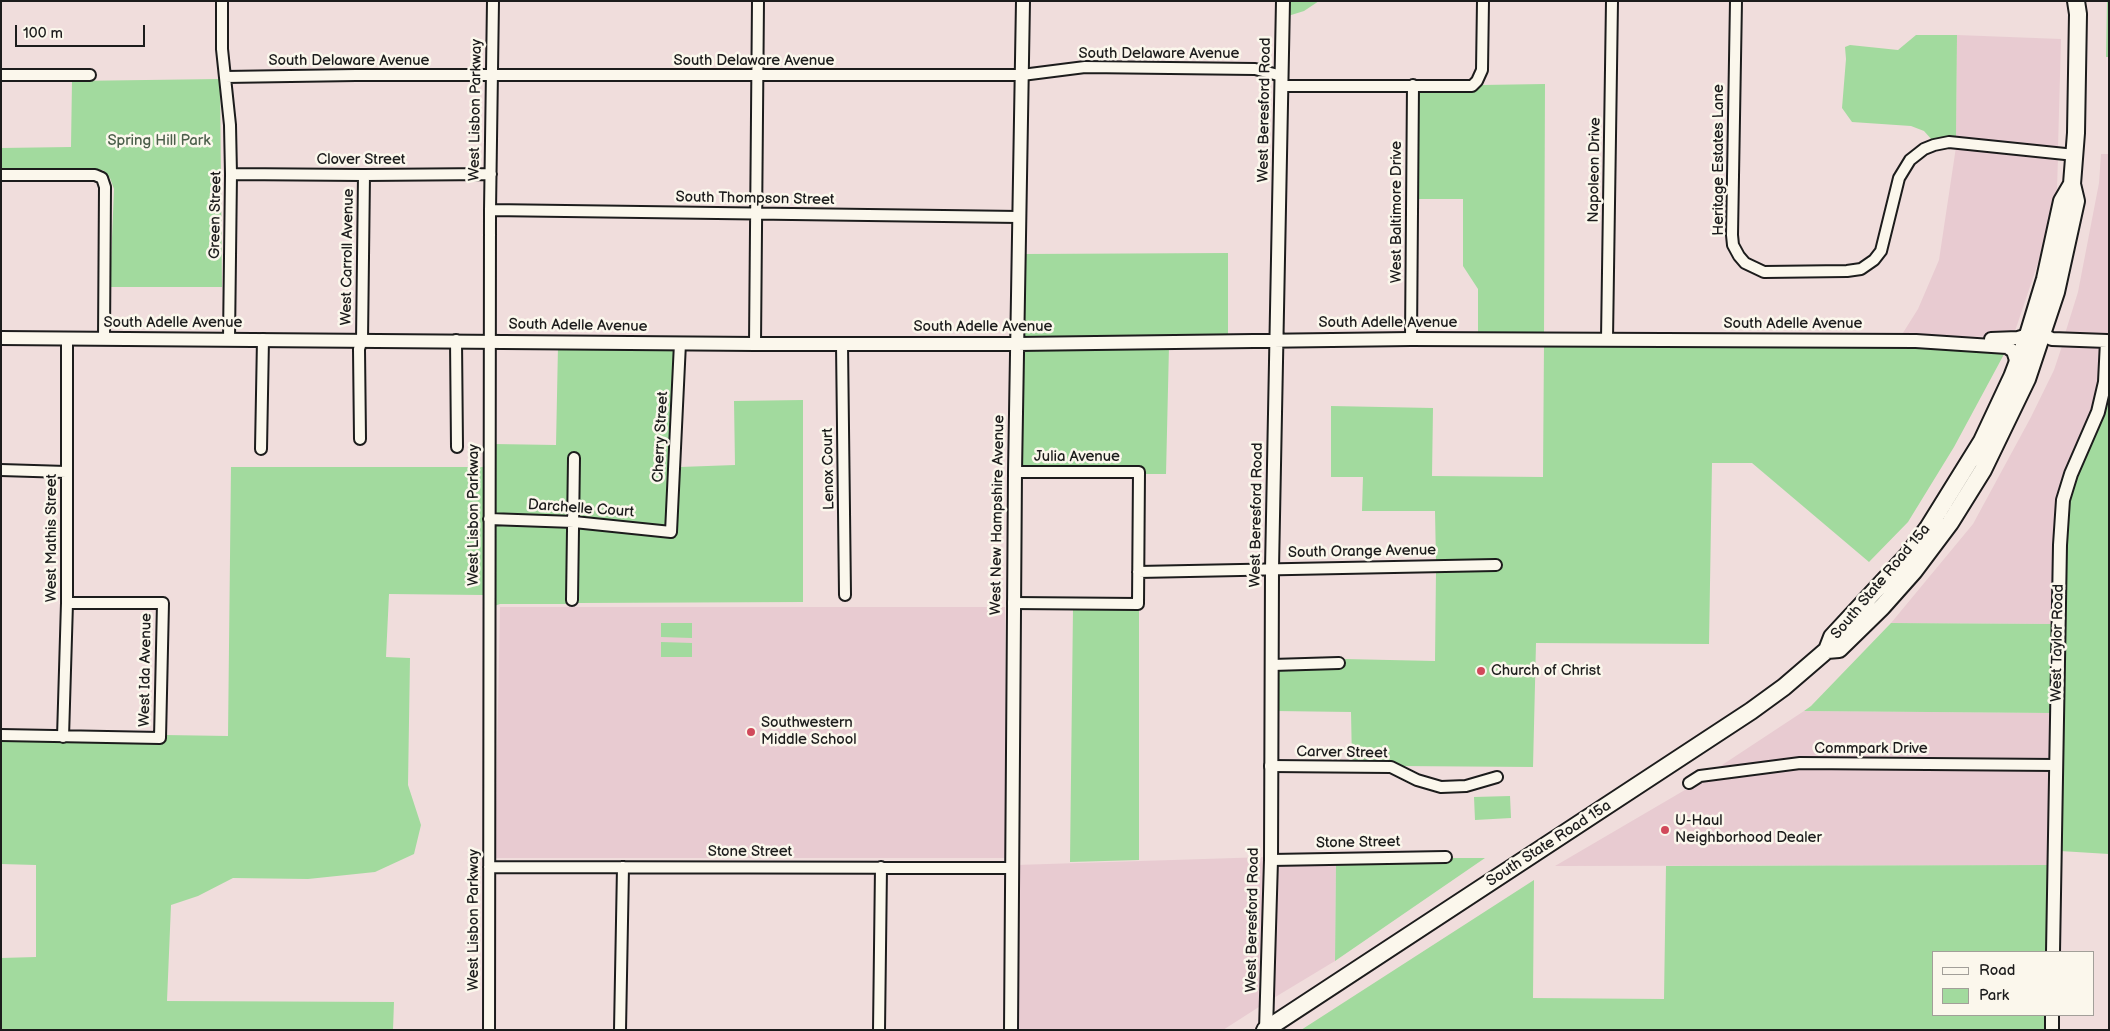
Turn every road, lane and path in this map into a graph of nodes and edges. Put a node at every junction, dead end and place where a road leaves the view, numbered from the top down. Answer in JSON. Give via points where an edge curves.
{"nodes":[{"id":1,"x":222,"y":1,"type":"edge"},
{"id":2,"x":493,"y":1,"type":"edge"},
{"id":3,"x":758,"y":1,"type":"edge"},
{"id":4,"x":1023,"y":1,"type":"edge"},
{"id":5,"x":1283,"y":1,"type":"edge"},
{"id":6,"x":1483,"y":1,"type":"edge"},
{"id":7,"x":1612,"y":1,"type":"edge"},
{"id":8,"x":1736,"y":1,"type":"edge"},
{"id":9,"x":2079,"y":5,"type":"edge"},
{"id":10,"x":1,"y":75,"type":"edge"},
{"id":11,"x":90,"y":75,"type":"dead end"},
{"id":12,"x":492,"y":75,"type":"junction"},
{"id":13,"x":757,"y":76,"type":"junction"},
{"id":14,"x":1022,"y":76,"type":"junction"},
{"id":15,"x":225,"y":77,"type":"junction"},
{"id":16,"x":1282,"y":81,"type":"junction"},
{"id":17,"x":1413,"y":86,"type":"junction"},
{"id":18,"x":2075,"y":154,"type":"junction"},
{"id":19,"x":231,"y":174,"type":"junction"},
{"id":20,"x":490,"y":174,"type":"junction"},
{"id":21,"x":1,"y":175,"type":"edge"},
{"id":22,"x":364,"y":175,"type":"junction"},
{"id":23,"x":2072,"y":184,"type":"junction"},
{"id":24,"x":490,"y":210,"type":"junction"},
{"id":25,"x":756,"y":215,"type":"junction"},
{"id":26,"x":1019,"y":217,"type":"junction"},
{"id":27,"x":1,"y":338,"type":"edge"},
{"id":28,"x":67,"y":339,"type":"junction"},
{"id":29,"x":104,"y":339,"type":"junction"},
{"id":30,"x":228,"y":339,"type":"junction"},
{"id":31,"x":263,"y":339,"type":"junction"},
{"id":32,"x":1412,"y":339,"type":"junction"},
{"id":33,"x":362,"y":340,"type":"junction"},
{"id":34,"x":456,"y":340,"type":"junction"},
{"id":35,"x":490,"y":340,"type":"junction"},
{"id":36,"x":1276,"y":340,"type":"junction"},
{"id":37,"x":1607,"y":340,"type":"junction"},
{"id":38,"x":2108,"y":342,"type":"edge"},
{"id":39,"x":680,"y":343,"type":"junction"},
{"id":40,"x":1964,"y":343,"type":"junction"},
{"id":41,"x":755,"y":344,"type":"junction"},
{"id":42,"x":842,"y":344,"type":"junction"},
{"id":43,"x":1017,"y":344,"type":"junction"},
{"id":44,"x":2028,"y":346,"type":"junction"},
{"id":45,"x":360,"y":439,"type":"dead end"},
{"id":46,"x":457,"y":447,"type":"dead end"},
{"id":47,"x":261,"y":449,"type":"dead end"},
{"id":48,"x":574,"y":458,"type":"dead end"},
{"id":49,"x":1,"y":470,"type":"edge"},
{"id":50,"x":1983,"y":470,"type":"junction"},
{"id":51,"x":66,"y":472,"type":"junction"},
{"id":52,"x":1015,"y":472,"type":"junction"},
{"id":53,"x":489,"y":519,"type":"junction"},
{"id":54,"x":574,"y":522,"type":"junction"},
{"id":55,"x":671,"y":532,"type":"joint"},
{"id":56,"x":1918,"y":541,"type":"junction"},
{"id":57,"x":1496,"y":565,"type":"dead end"},
{"id":58,"x":1272,"y":568,"type":"junction"},
{"id":59,"x":1138,"y":572,"type":"junction"},
{"id":60,"x":845,"y":595,"type":"dead end"},
{"id":61,"x":572,"y":600,"type":"dead end"},
{"id":62,"x":67,"y":602,"type":"junction"},
{"id":63,"x":1013,"y":603,"type":"junction"},
{"id":64,"x":1856,"y":632,"type":"junction"},
{"id":65,"x":1827,"y":650,"type":"junction"},
{"id":66,"x":1339,"y":663,"type":"dead end"},
{"id":67,"x":1272,"y":665,"type":"junction"},
{"id":68,"x":1,"y":735,"type":"edge"},
{"id":69,"x":63,"y":737,"type":"junction"},
{"id":70,"x":2056,"y":765,"type":"junction"},
{"id":71,"x":1270,"y":766,"type":"junction"},
{"id":72,"x":1497,"y":777,"type":"dead end"},
{"id":73,"x":1689,"y":783,"type":"dead end"},
{"id":74,"x":1446,"y":857,"type":"dead end"},
{"id":75,"x":1271,"y":860,"type":"junction"},
{"id":76,"x":489,"y":867,"type":"junction"},
{"id":77,"x":623,"y":867,"type":"junction"},
{"id":78,"x":881,"y":868,"type":"junction"},
{"id":79,"x":1011,"y":868,"type":"junction"},
{"id":80,"x":2053,"y":951,"type":"edge"},
{"id":81,"x":2052,"y":1016,"type":"edge"},
{"id":82,"x":488,"y":1030,"type":"edge"},
{"id":83,"x":620,"y":1030,"type":"edge"},
{"id":84,"x":879,"y":1030,"type":"edge"},
{"id":85,"x":1011,"y":1030,"type":"edge"},
{"id":86,"x":1266,"y":1030,"type":"edge"},
{"id":87,"x":2052,"y":1030,"type":"edge"}],
"edges":[{"from":1,"to":15,"type":"street","name":"Green Street"},
{"from":2,"to":12,"type":"street","name":"West Lisbon Parkway"},
{"from":3,"to":13,"type":"street"},
{"from":4,"to":14,"type":"street","name":"West New Hampshire Avenue"},
{"from":5,"to":16,"type":"street","name":"West Beresford Road"},
{"from":6,"to":17,"type":"street","name":"South Delaware Avenue","via":[[1482,70],[1477,81],[1472,86]]},
{"from":7,"to":37,"type":"street","name":"Napoleon Drive"},
{"from":8,"to":18,"type":"street","name":"Heritage Estates Lane","via":[[1733,245],[1745,263],[1764,272],[1847,271],[1861,269],[1874,260],[1881,251],[1899,178],[1910,160],[1934,145],[1949,142]]},
{"from":9,"to":18,"type":"highway","name":"South State Road 15a"},
{"from":10,"to":11,"type":"street"},
{"from":12,"to":13,"type":"street","name":"South Delaware Avenue"},
{"from":12,"to":15,"type":"street","name":"South Delaware Avenue"},
{"from":12,"to":20,"type":"street","name":"West Lisbon Parkway"},
{"from":13,"to":14,"type":"street","name":"South Delaware Avenue"},
{"from":13,"to":25,"type":"street"},
{"from":14,"to":16,"type":"street","name":"South Delaware Avenue","via":[[1085,67],[1255,70]]},
{"from":14,"to":26,"type":"street","name":"West New Hampshire Avenue"},
{"from":15,"to":19,"type":"street","name":"Green Street"},
{"from":16,"to":17,"type":"street","name":"South Delaware Avenue"},
{"from":16,"to":36,"type":"street","name":"West Beresford Road"},
{"from":17,"to":32,"type":"street","name":"West Baltimore Drive"},
{"from":18,"to":23,"type":"highway","name":"South State Road 15a"},
{"from":19,"to":22,"type":"street","name":"Clover Street"},
{"from":19,"to":30,"type":"street","name":"Green Street"},
{"from":20,"to":22,"type":"street","name":"Clover Street"},
{"from":20,"to":24,"type":"street","name":"West Lisbon Parkway"},
{"from":21,"to":29,"type":"street","via":[[95,175],[102,178],[105,187]]},
{"from":22,"to":33,"type":"street","name":"West Carroll Avenue"},
{"from":23,"to":44,"type":"highway","name":"South State Road 15a","via":[[2062,201]]},
{"from":23,"to":44,"type":"highway","name":"South State Road 15a","via":[[2076,201],[2056,292]]},
{"from":24,"to":25,"type":"street","name":"South Thompson Street"},
{"from":24,"to":35,"type":"street","name":"West Lisbon Parkway"},
{"from":25,"to":26,"type":"street","name":"South Thompson Street"},
{"from":25,"to":41,"type":"street"},
{"from":26,"to":43,"type":"street","name":"West New Hampshire Avenue"},
{"from":27,"to":28,"type":"street","name":"South Adelle Avenue"},
{"from":28,"to":29,"type":"street","name":"South Adelle Avenue"},
{"from":28,"to":51,"type":"street","name":"West Mathis Street"},
{"from":29,"to":30,"type":"street","name":"South Adelle Avenue"},
{"from":30,"to":31,"type":"street","name":"South Adelle Avenue"},
{"from":31,"to":33,"type":"street","name":"South Adelle Avenue"},
{"from":31,"to":47,"type":"street"},
{"from":32,"to":36,"type":"street","name":"South Adelle Avenue"},
{"from":32,"to":37,"type":"street","name":"South Adelle Avenue"},
{"from":33,"to":34,"type":"street","name":"South Adelle Avenue"},
{"from":33,"to":45,"type":"street","name":"West Carroll Avenue","via":[[359,349]]},
{"from":34,"to":35,"type":"street","name":"South Adelle Avenue"},
{"from":34,"to":46,"type":"street"},
{"from":35,"to":39,"type":"street","name":"South Adelle Avenue"},
{"from":35,"to":53,"type":"street","name":"West Lisbon Parkway"},
{"from":36,"to":43,"type":"street","name":"South Adelle Avenue"},
{"from":36,"to":58,"type":"street","name":"West Beresford Road"},
{"from":37,"to":40,"type":"street","name":"South Adelle Avenue"},
{"from":38,"to":44,"type":"street","name":"South Adelle Avenue","via":[[2061,340]]},
{"from":38,"to":70,"type":"street","name":"West Taylor Road","via":[[2105,382],[2098,412],[2063,500]]},
{"from":39,"to":41,"type":"street","name":"South Adelle Avenue"},
{"from":39,"to":55,"type":"street","name":"Cherry Street"},
{"from":40,"to":44,"type":"street","name":"South Adelle Avenue","via":[[2007,347],[2013,351]]},
{"from":40,"to":44,"type":"street","name":"South Adelle Avenue","via":[[2018,338]]},
{"from":41,"to":42,"type":"street","name":"South Adelle Avenue"},
{"from":42,"to":43,"type":"street","name":"South Adelle Avenue"},
{"from":42,"to":60,"type":"street","name":"Lenox Court"},
{"from":43,"to":52,"type":"street","name":"West New Hampshire Avenue"},
{"from":44,"to":50,"type":"highway","via":[[2027,361],[1983,457]]},
{"from":44,"to":50,"type":"highway","name":"South State Road 15a","via":[[2027,379]]},
{"from":44,"to":56,"type":"highway","name":"South State Road 15a","via":[[1982,441]]},
{"from":48,"to":54,"type":"street"},
{"from":49,"to":51,"type":"street"},
{"from":50,"to":64,"type":"highway","name":"South State Road 15a","via":[[1950,523],[1914,571]]},
{"from":51,"to":62,"type":"street","name":"West Mathis Street"},
{"from":52,"to":59,"type":"street","name":"Julia Avenue","via":[[1139,472]]},
{"from":52,"to":63,"type":"street","name":"West New Hampshire Avenue"},
{"from":53,"to":54,"type":"street","name":"Darchelle Court"},
{"from":53,"to":76,"type":"street","name":"West Lisbon Parkway"},
{"from":54,"to":55,"type":"street","name":"Darchelle Court"},
{"from":54,"to":61,"type":"street"},
{"from":56,"to":64,"type":"highway","via":[[1912,558],[1856,622]]},
{"from":56,"to":65,"type":"highway","name":"South State Road 15a","via":[[1832,637]]},
{"from":57,"to":58,"type":"street","name":"South Orange Avenue"},
{"from":58,"to":59,"type":"street","name":"South Orange Avenue"},
{"from":58,"to":67,"type":"street","name":"West Beresford Road"},
{"from":59,"to":63,"type":"street","via":[[1138,604]]},
{"from":62,"to":69,"type":"street","name":"West Mathis Street"},
{"from":62,"to":69,"type":"street","name":"West Ida Avenue","via":[[162,603],[160,738]]},
{"from":63,"to":79,"type":"street","name":"West New Hampshire Avenue"},
{"from":64,"to":65,"type":"highway","name":"South State Road 15a","via":[[1840,649]]},
{"from":65,"to":86,"type":"highway","name":"South State Road 15a","via":[[1751,711]]},
{"from":66,"to":67,"type":"street"},
{"from":67,"to":71,"type":"street","name":"West Beresford Road"},
{"from":68,"to":69,"type":"street"},
{"from":70,"to":73,"type":"street","name":"Commpark Drive","via":[[1800,763],[1700,776]]},
{"from":70,"to":80,"type":"street","name":"West Taylor Road"},
{"from":71,"to":72,"type":"street","name":"Carver Street","via":[[1391,767],[1441,788],[1466,786]]},
{"from":71,"to":75,"type":"street","name":"West Beresford Road"},
{"from":74,"to":75,"type":"street","name":"Stone Street"},
{"from":75,"to":86,"type":"street","name":"West Beresford Road"},
{"from":76,"to":77,"type":"street","name":"Stone Street"},
{"from":76,"to":82,"type":"street","name":"West Lisbon Parkway"},
{"from":77,"to":78,"type":"street","name":"Stone Street"},
{"from":77,"to":83,"type":"street"},
{"from":78,"to":79,"type":"street","name":"Stone Street"},
{"from":78,"to":84,"type":"street"},
{"from":79,"to":85,"type":"street","name":"West New Hampshire Avenue"},
{"from":81,"to":87,"type":"street"}]}
